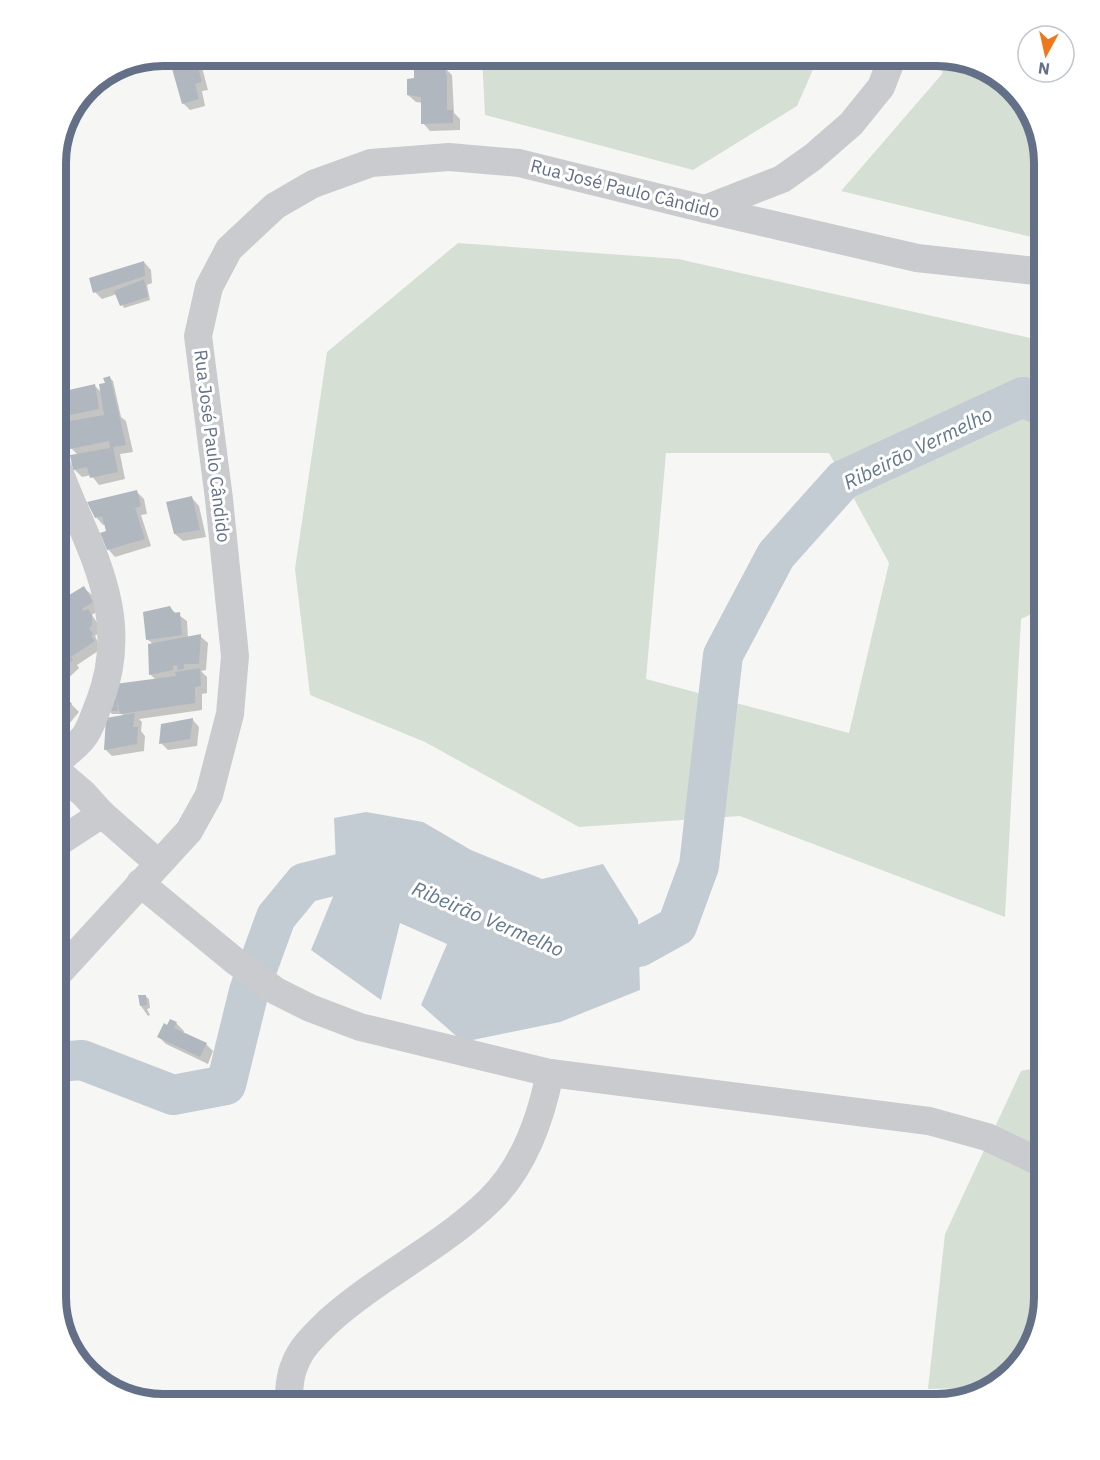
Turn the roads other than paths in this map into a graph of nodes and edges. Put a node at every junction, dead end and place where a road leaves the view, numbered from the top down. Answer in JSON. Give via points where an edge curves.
{"nodes":[{"id":1,"x":888,"y":66,"type":"edge"},
{"id":2,"x":705,"y":209,"type":"junction"},
{"id":3,"x":1034,"y":271,"type":"edge"},
{"id":4,"x":66,"y":486,"type":"edge"},
{"id":5,"x":66,"y":754,"type":"edge"},
{"id":6,"x":66,"y":779,"type":"edge"},
{"id":7,"x":102,"y":814,"type":"junction"},
{"id":8,"x":66,"y":837,"type":"edge"},
{"id":9,"x":149,"y":873,"type":"junction"},
{"id":10,"x":66,"y":965,"type":"edge"},
{"id":11,"x":550,"y":1073,"type":"junction"},
{"id":12,"x":1034,"y":1159,"type":"edge"},
{"id":13,"x":289,"y":1394,"type":"edge"}],
"edges":[{"from":1,"to":2,"type":"street","via":[[881,87],[851,124],[813,157],[782,179]]},
{"from":2,"to":3,"type":"street","name":"Rua José Paulo Cândido","via":[[917,258]]},
{"from":2,"to":9,"type":"street","name":"Rua José Paulo Cândido","via":[[519,163],[449,157],[371,163],[313,184],[275,206],[229,249],[209,288],[198,336],[235,656],[230,714],[209,795],[189,831]]},
{"from":4,"to":5,"type":"street","via":[[105,590],[111,647],[107,682],[84,737]]},
{"from":6,"to":7,"type":"street"},
{"from":7,"to":8,"type":"street"},
{"from":7,"to":9,"type":"street"},
{"from":9,"to":10,"type":"street","name":"Rua José Paulo Cândido"},
{"from":9,"to":11,"type":"street","via":[[235,961],[276,991],[310,1008],[360,1027]]},
{"from":11,"to":12,"type":"street","via":[[928,1121],[987,1137]]},
{"from":11,"to":13,"type":"street","via":[[543,1107],[506,1181],[467,1220],[367,1289],[314,1336],[295,1363]]}]}
